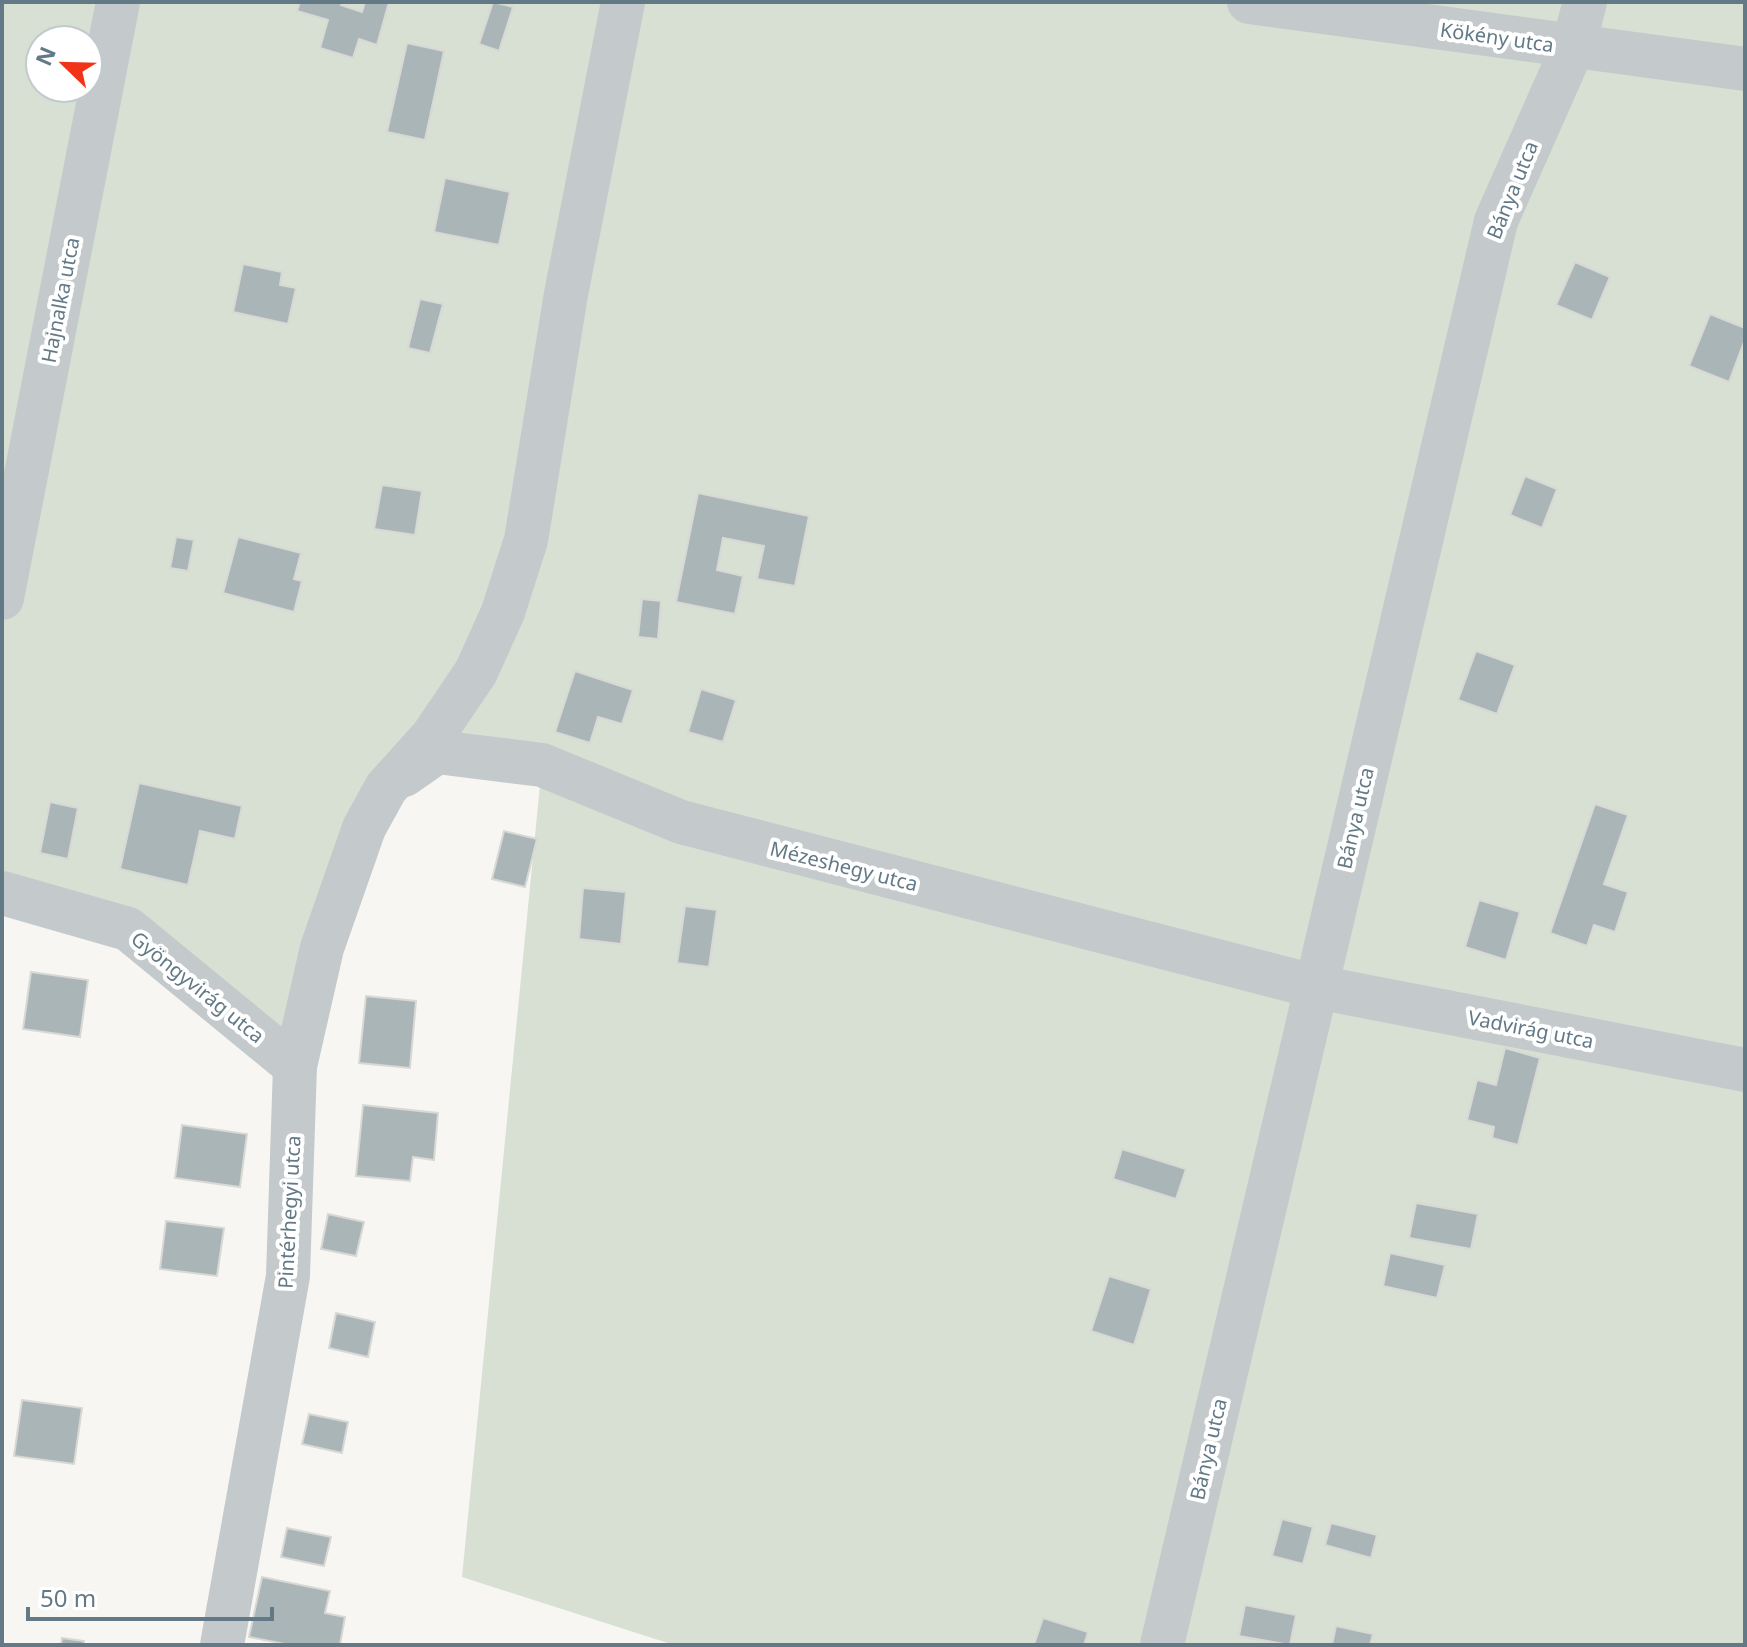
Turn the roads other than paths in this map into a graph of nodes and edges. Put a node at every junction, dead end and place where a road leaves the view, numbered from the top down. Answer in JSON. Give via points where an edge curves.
{"nodes":[{"id":1,"x":118,"y":2,"type":"edge"},
{"id":2,"x":623,"y":2,"type":"edge"},
{"id":3,"x":1249,"y":2,"type":"edge"},
{"id":4,"x":1585,"y":2,"type":"edge"},
{"id":5,"x":1573,"y":47,"type":"junction"},
{"id":6,"x":1745,"y":69,"type":"edge"},
{"id":7,"x":2,"y":598,"type":"edge"},
{"id":8,"x":386,"y":788,"type":"junction"},
{"id":9,"x":2,"y":893,"type":"edge"},
{"id":10,"x":1317,"y":987,"type":"junction"},
{"id":11,"x":295,"y":1066,"type":"junction"},
{"id":12,"x":1745,"y":1070,"type":"edge"},
{"id":13,"x":222,"y":1645,"type":"edge"},
{"id":14,"x":1162,"y":1645,"type":"edge"}],
"edges":[{"from":1,"to":7,"type":"street","name":"Hajnalka utca"},
{"from":2,"to":8,"type":"street","via":[[566,294],[526,540],[476,672],[432,737]]},
{"from":3,"to":5,"type":"street","name":"Kökény utca"},
{"from":4,"to":5,"type":"street","name":"Bánya utca"},
{"from":5,"to":6,"type":"street","name":"Kökény utca"},
{"from":5,"to":10,"type":"street","name":"Bánya utca","via":[[1496,221]]},
{"from":8,"to":10,"type":"street","name":"Mézeshegy utca","via":[[437,752],[542,765],[681,822]]},
{"from":8,"to":11,"type":"street","name":"Pintérhegyi utca","via":[[364,828],[322,948]]},
{"from":9,"to":11,"type":"street","name":"Gyöngyvirág utca","via":[[128,929]]},
{"from":10,"to":12,"type":"street","name":"Vadvirág utca"},
{"from":10,"to":14,"type":"street","name":"Bánya utca"},
{"from":11,"to":13,"type":"street","name":"Pintérhegyi utca","via":[[288,1276]]}]}
